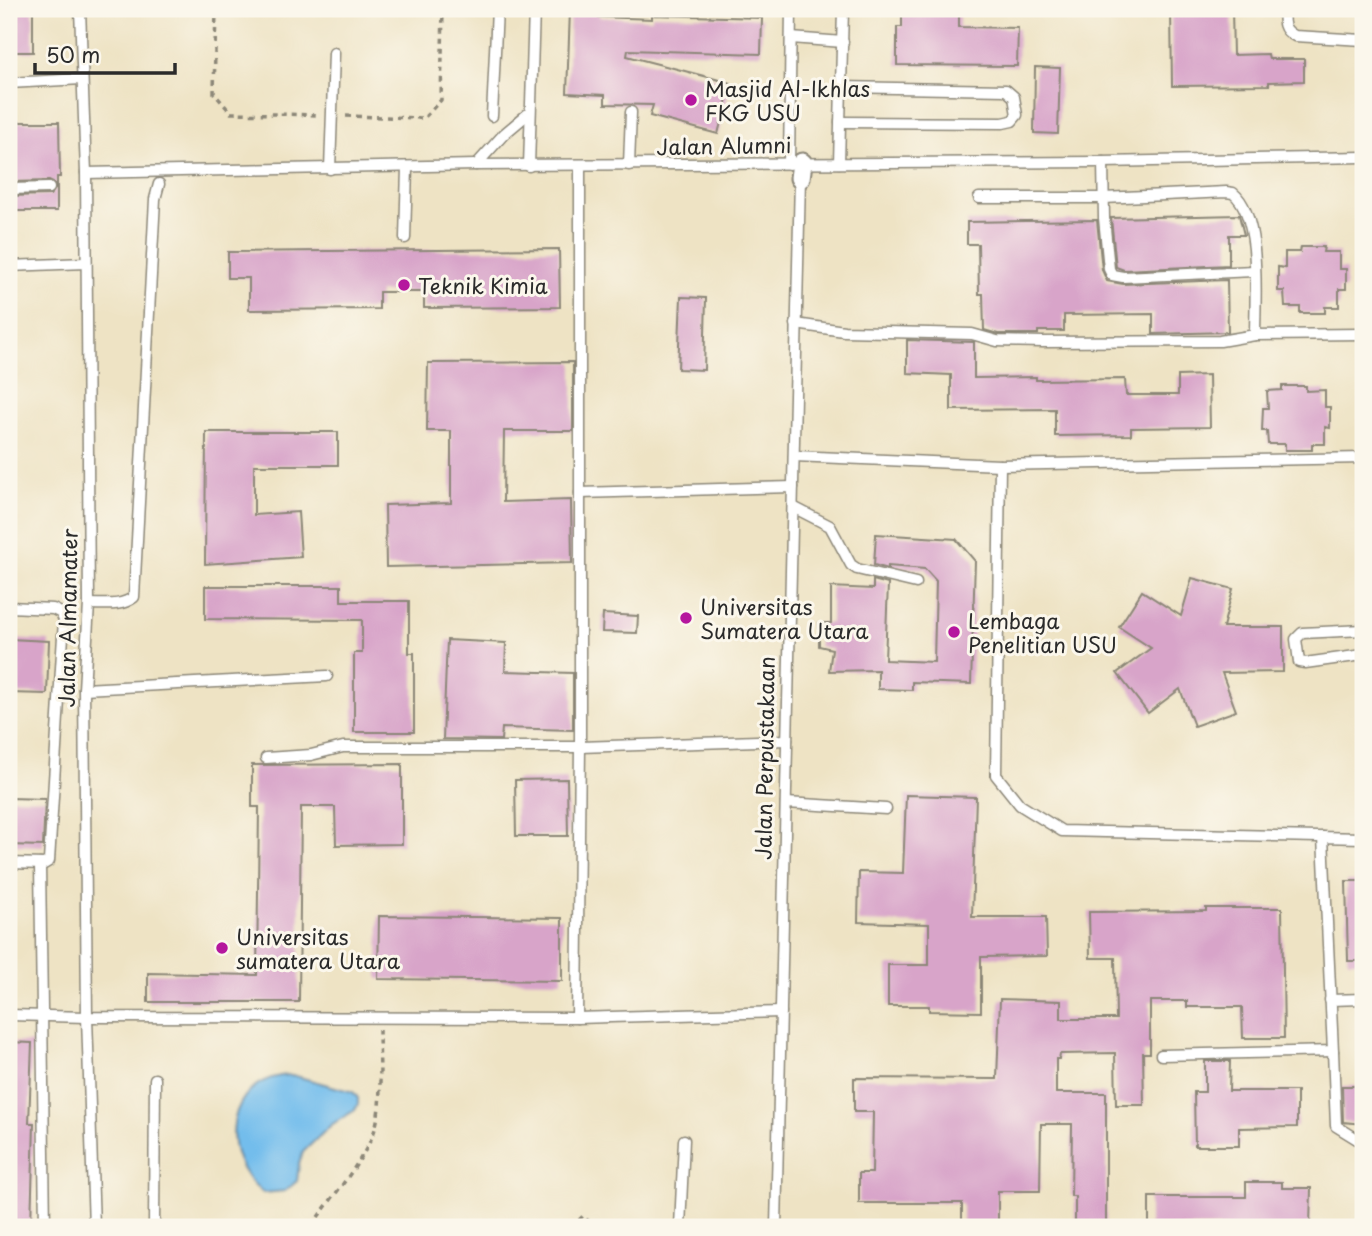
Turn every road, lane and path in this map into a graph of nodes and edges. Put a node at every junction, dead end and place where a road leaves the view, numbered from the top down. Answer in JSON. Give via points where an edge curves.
{"nodes":[{"id":1,"x":80,"y":9,"type":"edge"},
{"id":2,"x":497,"y":9,"type":"edge"},
{"id":3,"x":534,"y":9,"type":"edge"},
{"id":4,"x":791,"y":9,"type":"edge"},
{"id":5,"x":843,"y":9,"type":"edge"},
{"id":6,"x":1284,"y":9,"type":"edge"},
{"id":7,"x":791,"y":38,"type":"junction"},
{"id":8,"x":1360,"y":40,"type":"edge"},
{"id":9,"x":843,"y":42,"type":"junction"},
{"id":10,"x":334,"y":53,"type":"dead end"},
{"id":11,"x":82,"y":79,"type":"junction"},
{"id":12,"x":9,"y":83,"type":"edge"},
{"id":13,"x":841,"y":87,"type":"junction"},
{"id":14,"x":631,"y":112,"type":"dead end"},
{"id":15,"x":529,"y":113,"type":"junction"},
{"id":16,"x":492,"y":116,"type":"dead end"},
{"id":17,"x":840,"y":122,"type":"junction"},
{"id":18,"x":1363,"y":157,"type":"edge"},
{"id":19,"x":1103,"y":162,"type":"junction"},
{"id":20,"x":839,"y":163,"type":"junction"},
{"id":21,"x":629,"y":165,"type":"junction"},
{"id":22,"x":476,"y":166,"type":"junction"},
{"id":23,"x":528,"y":166,"type":"junction"},
{"id":24,"x":580,"y":166,"type":"junction"},
{"id":25,"x":407,"y":168,"type":"junction"},
{"id":26,"x":797,"y":168,"type":"junction"},
{"id":27,"x":330,"y":169,"type":"junction"},
{"id":28,"x":86,"y":173,"type":"junction"},
{"id":29,"x":159,"y":184,"type":"dead end"},
{"id":30,"x":50,"y":188,"type":"dead end"},
{"id":31,"x":9,"y":189,"type":"edge"},
{"id":32,"x":979,"y":198,"type":"dead end"},
{"id":33,"x":1104,"y":198,"type":"junction"},
{"id":34,"x":405,"y":238,"type":"dead end"},
{"id":35,"x":86,"y":263,"type":"junction"},
{"id":36,"x":9,"y":266,"type":"edge"},
{"id":37,"x":1254,"y":271,"type":"junction"},
{"id":38,"x":796,"y":324,"type":"junction"},
{"id":39,"x":1363,"y":334,"type":"edge"},
{"id":40,"x":1255,"y":335,"type":"junction"},
{"id":41,"x":794,"y":456,"type":"junction"},
{"id":42,"x":1363,"y":458,"type":"edge"},
{"id":43,"x":1000,"y":465,"type":"junction"},
{"id":44,"x":793,"y":487,"type":"junction"},
{"id":45,"x":580,"y":493,"type":"junction"},
{"id":46,"x":793,"y":507,"type":"junction"},
{"id":47,"x":916,"y":583,"type":"dead end"},
{"id":48,"x":89,"y":604,"type":"junction"},
{"id":49,"x":9,"y":607,"type":"edge"},
{"id":50,"x":1363,"y":630,"type":"edge"},
{"id":51,"x":1363,"y":655,"type":"edge"},
{"id":52,"x":327,"y":676,"type":"dead end"},
{"id":53,"x":84,"y":689,"type":"junction"},
{"id":54,"x":787,"y":740,"type":"junction"},
{"id":55,"x":580,"y":747,"type":"junction"},
{"id":56,"x":266,"y":758,"type":"dead end"},
{"id":57,"x":786,"y":803,"type":"junction"},
{"id":58,"x":886,"y":808,"type":"dead end"},
{"id":59,"x":1323,"y":837,"type":"junction"},
{"id":60,"x":1363,"y":838,"type":"edge"},
{"id":61,"x":9,"y":863,"type":"edge"},
{"id":62,"x":40,"y":864,"type":"junction"},
{"id":63,"x":1363,"y":999,"type":"edge"},
{"id":64,"x":1330,"y":1000,"type":"junction"},
{"id":65,"x":781,"y":1012,"type":"junction"},
{"id":66,"x":9,"y":1015,"type":"edge"},
{"id":67,"x":41,"y":1015,"type":"junction"},
{"id":68,"x":87,"y":1017,"type":"junction"},
{"id":69,"x":378,"y":1017,"type":"junction"},
{"id":70,"x":578,"y":1017,"type":"junction"},
{"id":71,"x":1333,"y":1051,"type":"junction"},
{"id":72,"x":1161,"y":1055,"type":"dead end"},
{"id":73,"x":155,"y":1079,"type":"dead end"},
{"id":74,"x":684,"y":1140,"type":"dead end"},
{"id":75,"x":1363,"y":1140,"type":"edge"},
{"id":76,"x":318,"y":1217,"type":"dead end"},
{"id":77,"x":44,"y":1227,"type":"edge"},
{"id":78,"x":94,"y":1227,"type":"edge"},
{"id":79,"x":154,"y":1227,"type":"edge"},
{"id":80,"x":572,"y":1227,"type":"edge"},
{"id":81,"x":594,"y":1227,"type":"edge"},
{"id":82,"x":680,"y":1227,"type":"edge"},
{"id":83,"x":776,"y":1227,"type":"edge"}],
"edges":[{"from":1,"to":11,"type":"lane","name":"Jalan Almamater"},
{"from":2,"to":16,"type":"lane"},
{"from":3,"to":15,"type":"lane"},
{"from":4,"to":7,"type":"lane","name":"Jalan Perpustakaan"},
{"from":5,"to":9,"type":"lane"},
{"from":6,"to":8,"type":"lane","via":[[1287,33]]},
{"from":7,"to":9,"type":"lane"},
{"from":7,"to":26,"type":"lane","name":"Jalan Perpustakaan"},
{"from":9,"to":13,"type":"lane"},
{"from":10,"to":27,"type":"lane"},
{"from":11,"to":12,"type":"lane"},
{"from":11,"to":28,"type":"lane","name":"Jalan Almamater"},
{"from":13,"to":17,"type":"lane"},
{"from":13,"to":17,"type":"lane","via":[[1006,90],[1014,97],[1017,115],[1003,123]]},
{"from":14,"to":21,"type":"lane"},
{"from":15,"to":22,"type":"lane"},
{"from":15,"to":23,"type":"lane"},
{"from":17,"to":20,"type":"lane"},
{"from":18,"to":19,"type":"lane","name":"Jalan Alumni"},
{"from":19,"to":20,"type":"lane","name":"Jalan Alumni"},
{"from":19,"to":33,"type":"lane"},
{"from":20,"to":26,"type":"lane","name":"Jalan Alumni"},
{"from":21,"to":24,"type":"lane","name":"Jalan Alumni"},
{"from":21,"to":26,"type":"lane","name":"Jalan Alumni"},
{"from":22,"to":23,"type":"lane","name":"Jalan Alumni"},
{"from":22,"to":25,"type":"lane","name":"Jalan Alumni"},
{"from":23,"to":24,"type":"lane","name":"Jalan Alumni"},
{"from":24,"to":45,"type":"lane"},
{"from":25,"to":27,"type":"lane","name":"Jalan Alumni"},
{"from":25,"to":34,"type":"lane"},
{"from":26,"to":38,"type":"lane","name":"Jalan Perpustakaan"},
{"from":27,"to":28,"type":"lane","name":"Jalan Alumni"},
{"from":28,"to":35,"type":"lane","name":"Jalan Almamater"},
{"from":29,"to":48,"type":"lane","via":[[134,597],[117,605]]},
{"from":30,"to":31,"type":"lane"},
{"from":32,"to":33,"type":"lane"},
{"from":33,"to":37,"type":"lane","via":[[1233,193],[1246,211]]},
{"from":33,"to":37,"type":"lane","via":[[1112,275]]},
{"from":35,"to":36,"type":"lane"},
{"from":35,"to":48,"type":"lane","name":"Jalan Almamater"},
{"from":37,"to":40,"type":"lane"},
{"from":38,"to":40,"type":"lane","via":[[844,331],[972,334],[997,341],[1220,341]]},
{"from":38,"to":41,"type":"lane","name":"Jalan Perpustakaan"},
{"from":39,"to":40,"type":"lane"},
{"from":41,"to":43,"type":"lane"},
{"from":41,"to":44,"type":"lane","name":"Jalan Perpustakaan"},
{"from":42,"to":43,"type":"lane"},
{"from":43,"to":59,"type":"lane","via":[[996,775],[1020,805],[1062,831]]},
{"from":44,"to":45,"type":"lane"},
{"from":44,"to":46,"type":"lane","name":"Jalan Perpustakaan"},
{"from":45,"to":55,"type":"lane"},
{"from":46,"to":47,"type":"lane","via":[[830,526],[857,569]]},
{"from":46,"to":54,"type":"lane","name":"Jalan Perpustakaan"},
{"from":48,"to":53,"type":"lane","name":"Jalan Almamater"},
{"from":49,"to":62,"type":"lane","via":[[53,609],[64,620],[49,861]]},
{"from":50,"to":51,"type":"lane","via":[[1302,633],[1296,639],[1298,662]]},
{"from":52,"to":53,"type":"lane"},
{"from":53,"to":68,"type":"lane","name":"Jalan Almamater"},
{"from":54,"to":55,"type":"lane"},
{"from":54,"to":57,"type":"lane","name":"Jalan Perpustakaan"},
{"from":55,"to":56,"type":"lane","via":[[344,747]]},
{"from":55,"to":70,"type":"lane"},
{"from":57,"to":58,"type":"lane"},
{"from":57,"to":65,"type":"lane","name":"Jalan Perpustakaan"},
{"from":59,"to":60,"type":"lane"},
{"from":59,"to":64,"type":"lane"},
{"from":61,"to":62,"type":"lane"},
{"from":62,"to":67,"type":"lane"},
{"from":63,"to":64,"type":"lane"},
{"from":64,"to":71,"type":"lane"},
{"from":65,"to":70,"type":"lane"},
{"from":65,"to":83,"type":"lane","name":"Jalan Perpustakaan"},
{"from":66,"to":67,"type":"lane"},
{"from":67,"to":68,"type":"lane"},
{"from":67,"to":77,"type":"lane"},
{"from":68,"to":69,"type":"lane"},
{"from":68,"to":78,"type":"lane","name":"Jalan Almamater"},
{"from":69,"to":70,"type":"lane"},
{"from":69,"to":76,"type":"path","via":[[380,1085],[375,1129]]},
{"from":71,"to":72,"type":"lane"},
{"from":71,"to":75,"type":"lane","via":[[1336,1126]]},
{"from":73,"to":79,"type":"lane"},
{"from":74,"to":82,"type":"lane"},
{"from":80,"to":81,"type":"path","via":[[583,1216]]}]}
